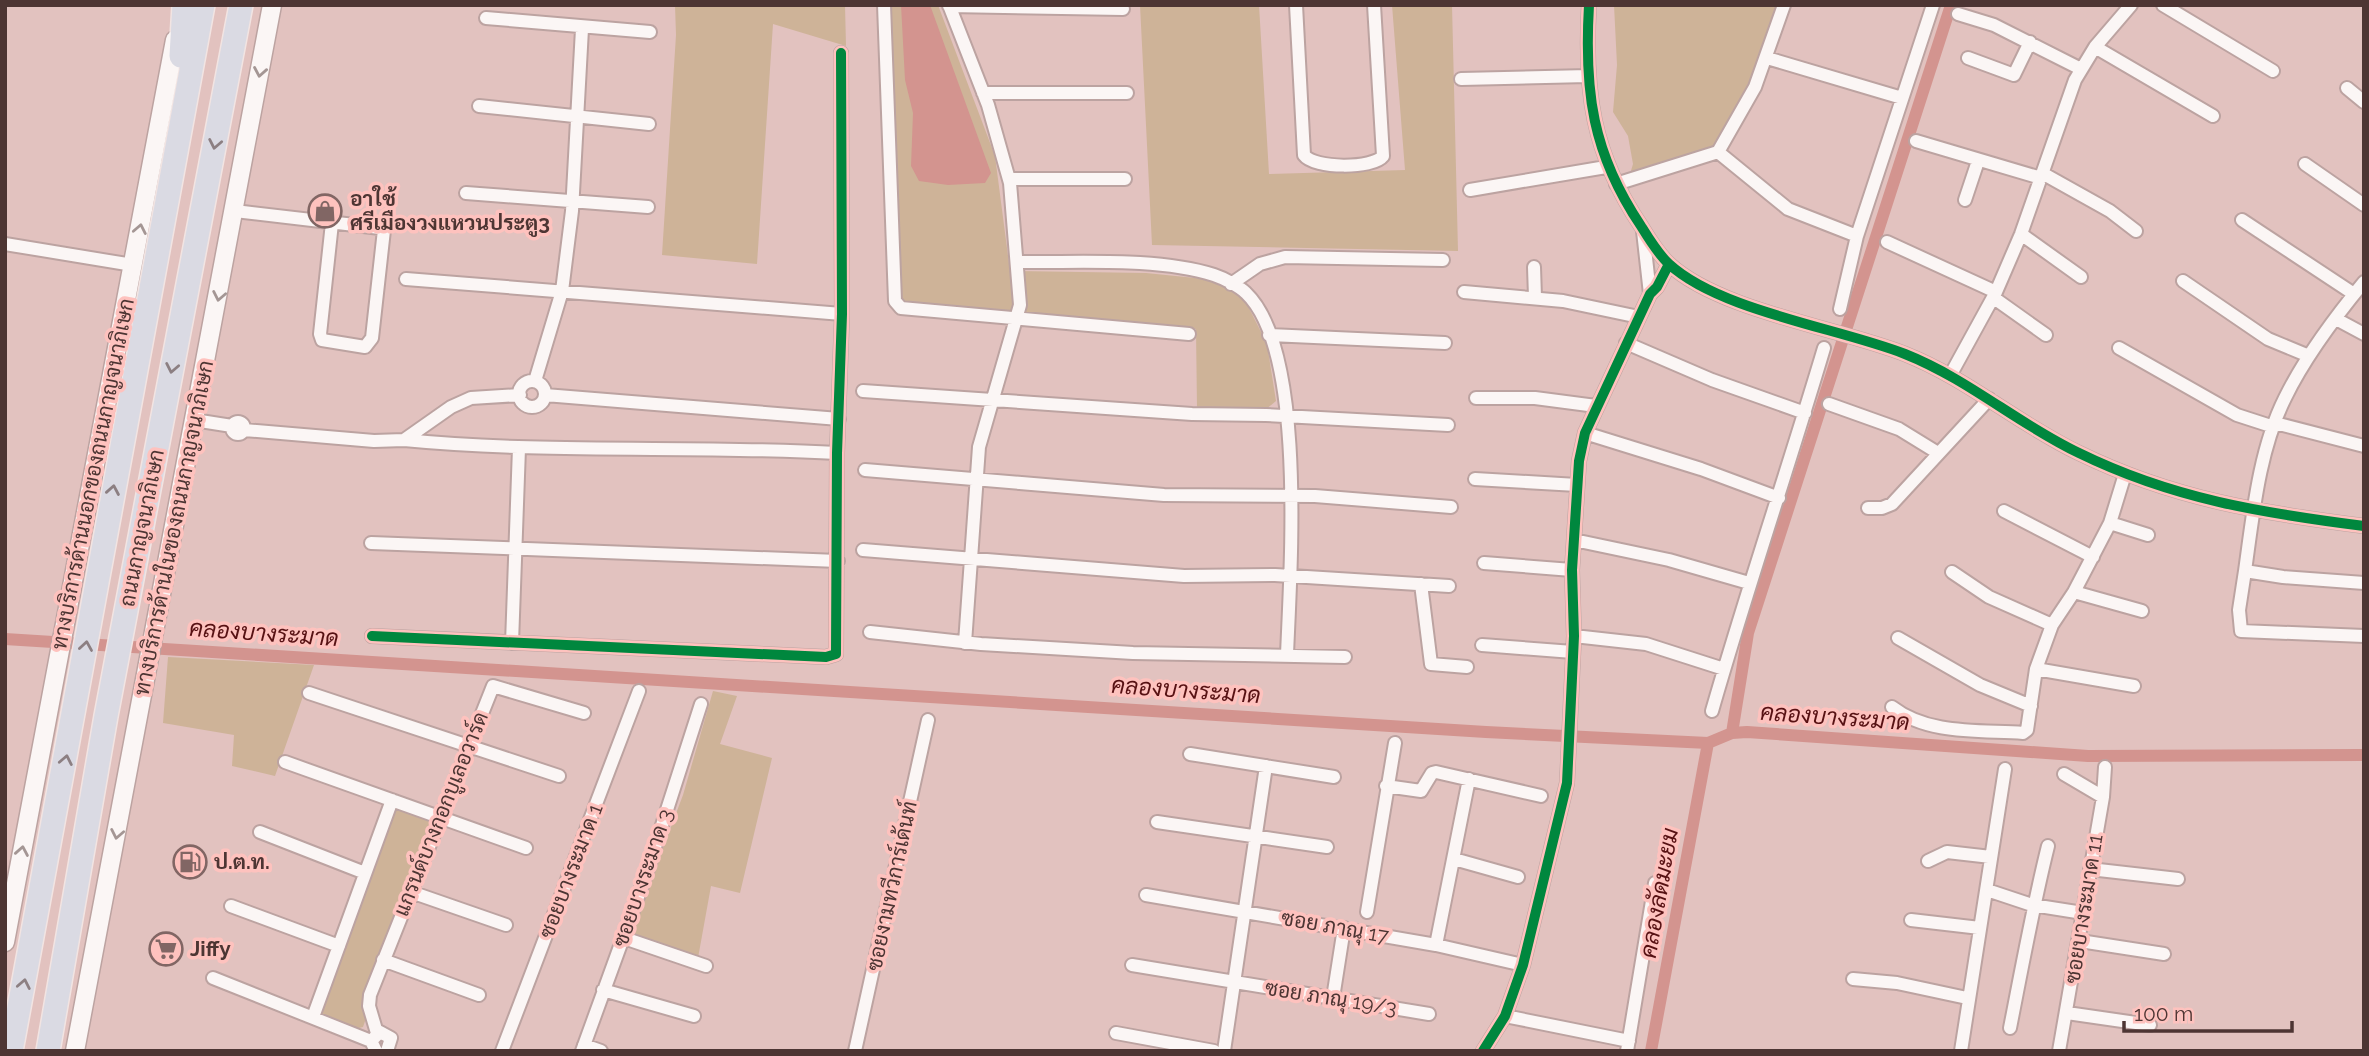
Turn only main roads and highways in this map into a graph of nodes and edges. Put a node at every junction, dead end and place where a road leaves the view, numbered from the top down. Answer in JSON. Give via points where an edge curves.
{"nodes":[{"id":1,"x":183,"y":5,"type":"edge"},
{"id":2,"x":203,"y":5,"type":"edge"},
{"id":3,"x":241,"y":5,"type":"edge"},
{"id":4,"x":272,"y":5,"type":"edge"},
{"id":5,"x":175,"y":150,"type":"junction"},
{"id":6,"x":5,"y":942,"type":"edge"},
{"id":7,"x":11,"y":1046,"type":"edge"},
{"id":8,"x":50,"y":1051,"type":"edge"},
{"id":9,"x":75,"y":1051,"type":"edge"}],
"edges":[{"from":1,"to":5,"type":"highway"},
{"from":6,"to":1,"type":"main road","name":"ทางบริการด้านนอกของถนนกาญจนาภิเษก","one_way":true},
{"from":2,"to":5,"type":"highway","name":"ถนนกาญจนาภิเษก"},
{"from":3,"to":8,"type":"highway","name":"ถนนกาญจนาภิเษก","one_way":true,"via":[[106,716]]},
{"from":4,"to":9,"type":"main road","name":"ทางบริการด้านในของถนนกาญจนาภิเษก","one_way":true},
{"from":7,"to":5,"type":"highway","name":"ถนนกาญจนาภิเษก","one_way":true}]}
